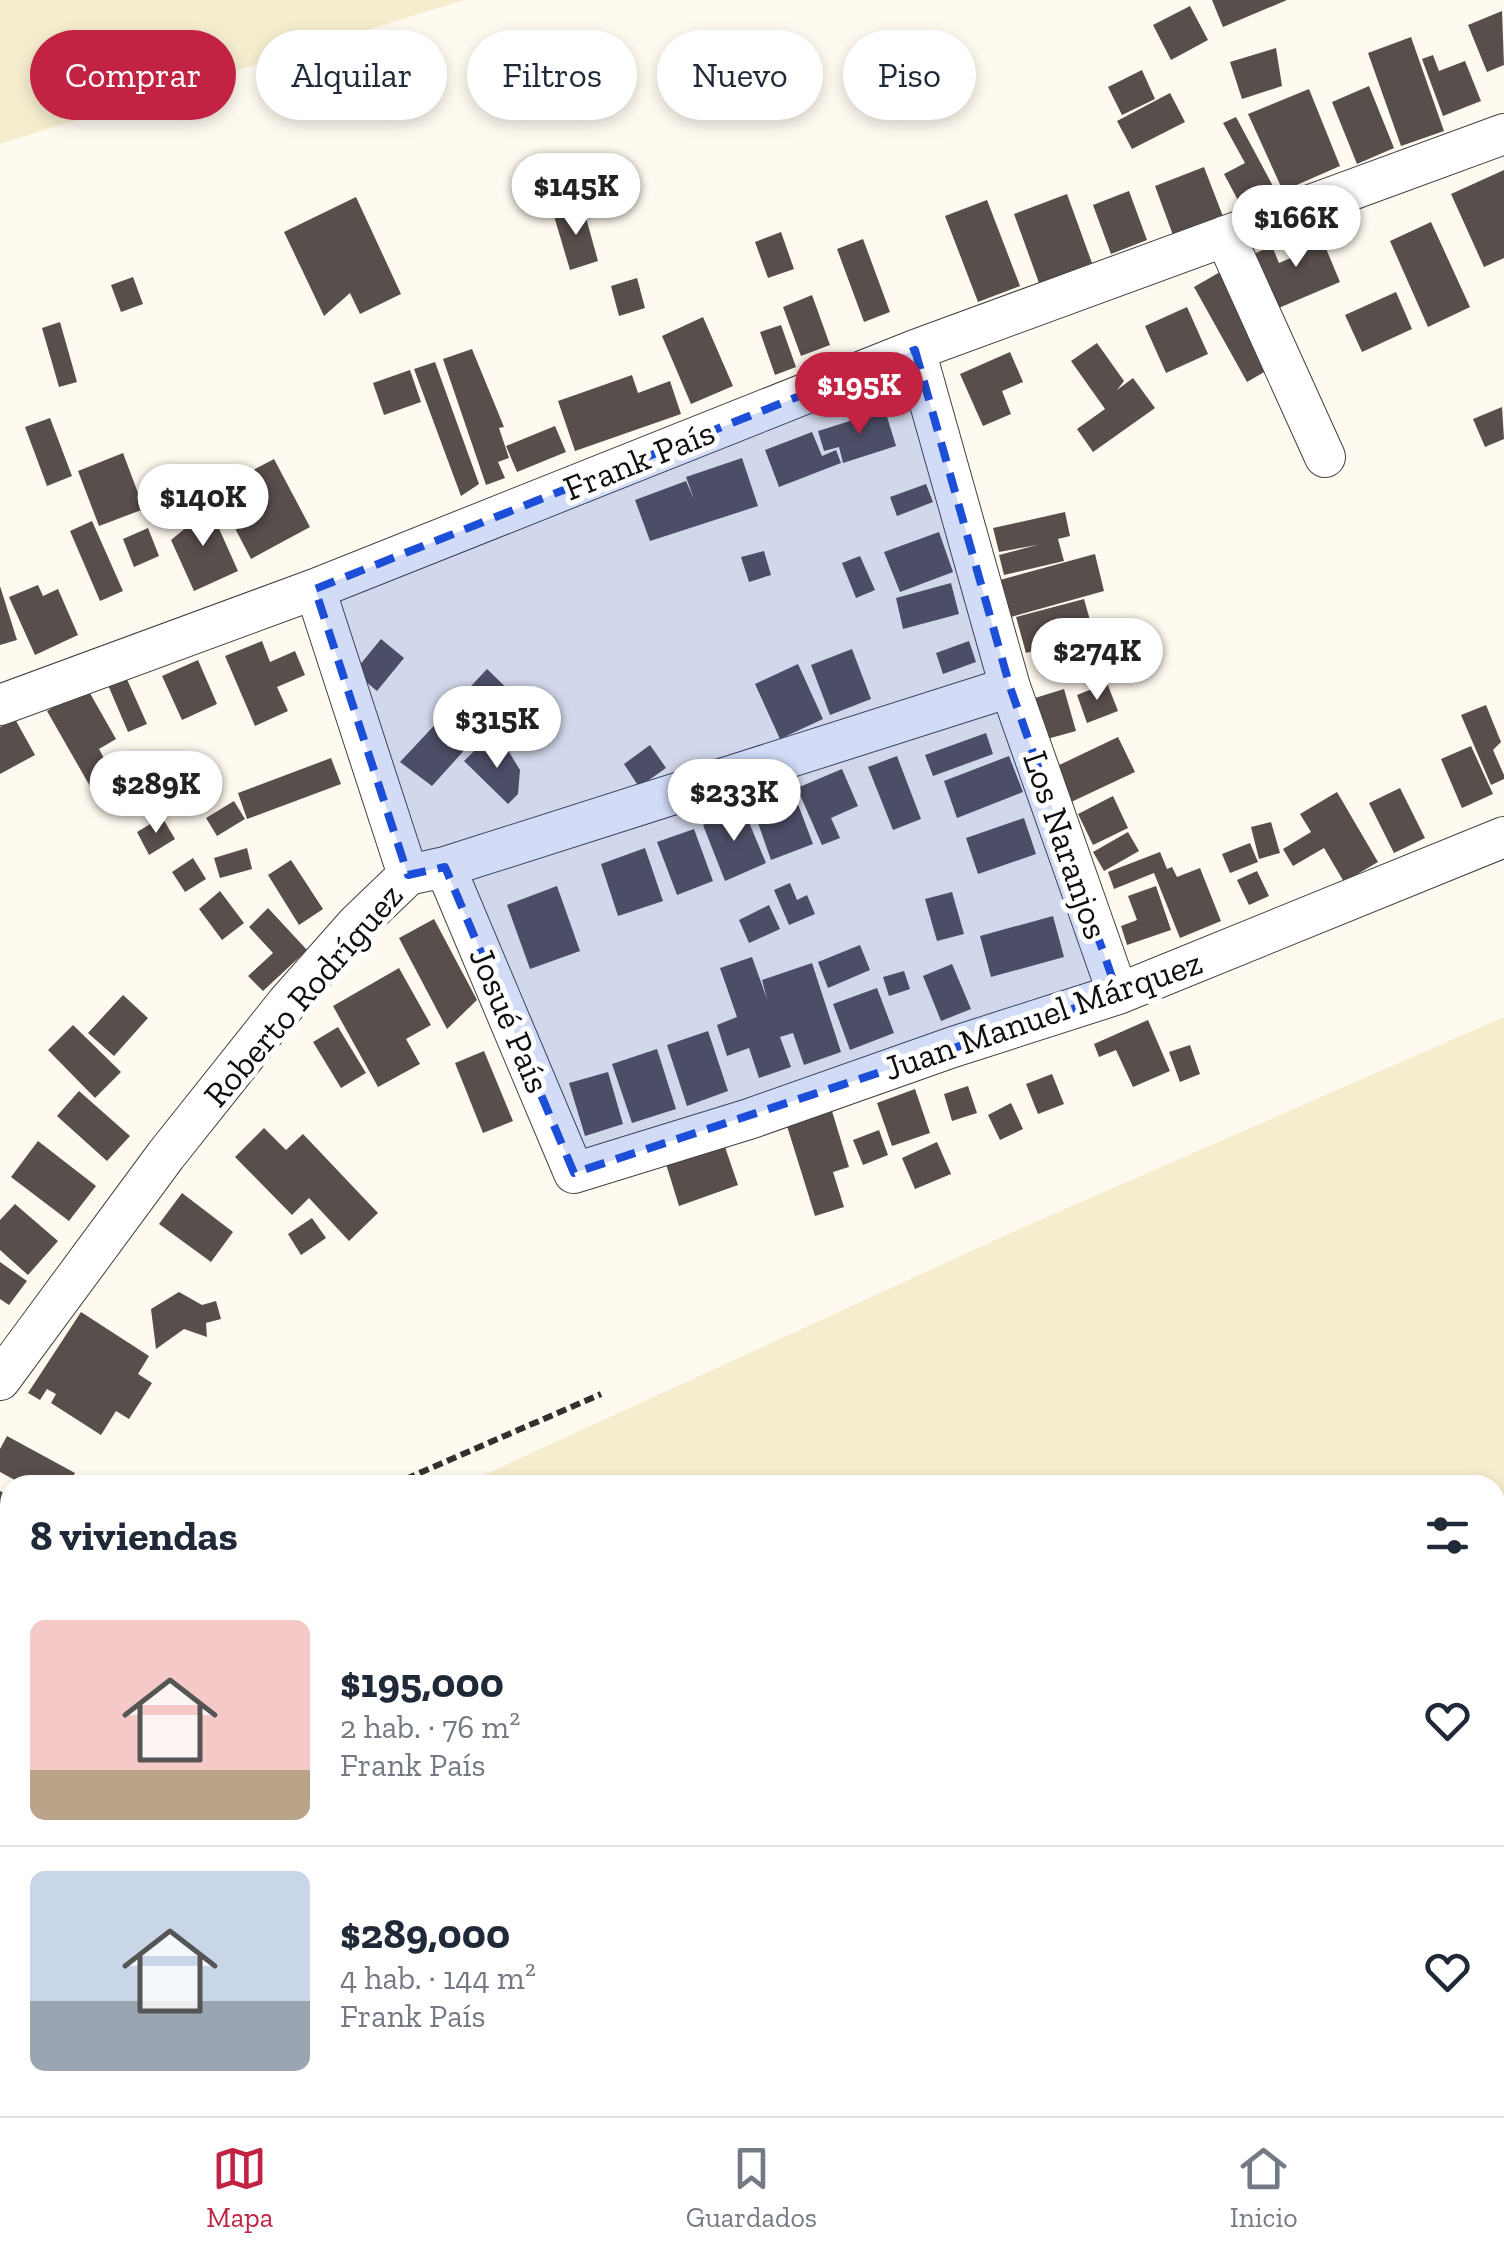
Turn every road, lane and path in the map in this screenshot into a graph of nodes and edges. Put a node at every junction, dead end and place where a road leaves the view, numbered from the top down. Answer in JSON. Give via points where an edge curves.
{"nodes":[{"id":1,"x":1504,"y":134,"type":"edge"},
{"id":2,"x":1225,"y":236,"type":"junction"},
{"id":3,"x":915,"y":350,"type":"junction"},
{"id":4,"x":1325,"y":457,"type":"dead end"},
{"id":5,"x":315,"y":589,"type":"junction"},
{"id":6,"x":1010,"y":687,"type":"junction"},
{"id":7,"x":0,"y":705,"type":"edge"},
{"id":8,"x":1504,"y":837,"type":"edge"},
{"id":9,"x":427,"y":871,"type":"junction"},
{"id":10,"x":1118,"y":994,"type":"junction"},
{"id":11,"x":574,"y":1173,"type":"joint"},
{"id":12,"x":0,"y":1380,"type":"edge"},
{"id":13,"x":601,"y":1394,"type":"dead end"},
{"id":14,"x":415,"y":1475,"type":"edge"}],
"edges":[{"from":1,"to":2,"type":"street","name":"Frank País"},
{"from":2,"to":3,"type":"street","name":"Frank País"},
{"from":2,"to":4,"type":"street"},
{"from":3,"to":5,"type":"street","name":"Frank País"},
{"from":3,"to":6,"type":"street","name":"Los Naranjos"},
{"from":5,"to":7,"type":"street","name":"Frank País"},
{"from":5,"to":9,"type":"street","name":"Josué País"},
{"from":6,"to":9,"type":"street","name":"Roberto Rodríguez"},
{"from":6,"to":10,"type":"street","name":"Los Naranjos"},
{"from":8,"to":10,"type":"street","name":"Juan Manuel Márquez"},
{"from":9,"to":11,"type":"street","name":"Josué País"},
{"from":9,"to":12,"type":"street","name":"Roberto Rodríguez","via":[[356,925],[287,1002]]},
{"from":10,"to":11,"type":"street","name":"Juan Manuel Márquez"},
{"from":13,"to":14,"type":"path"}]}
